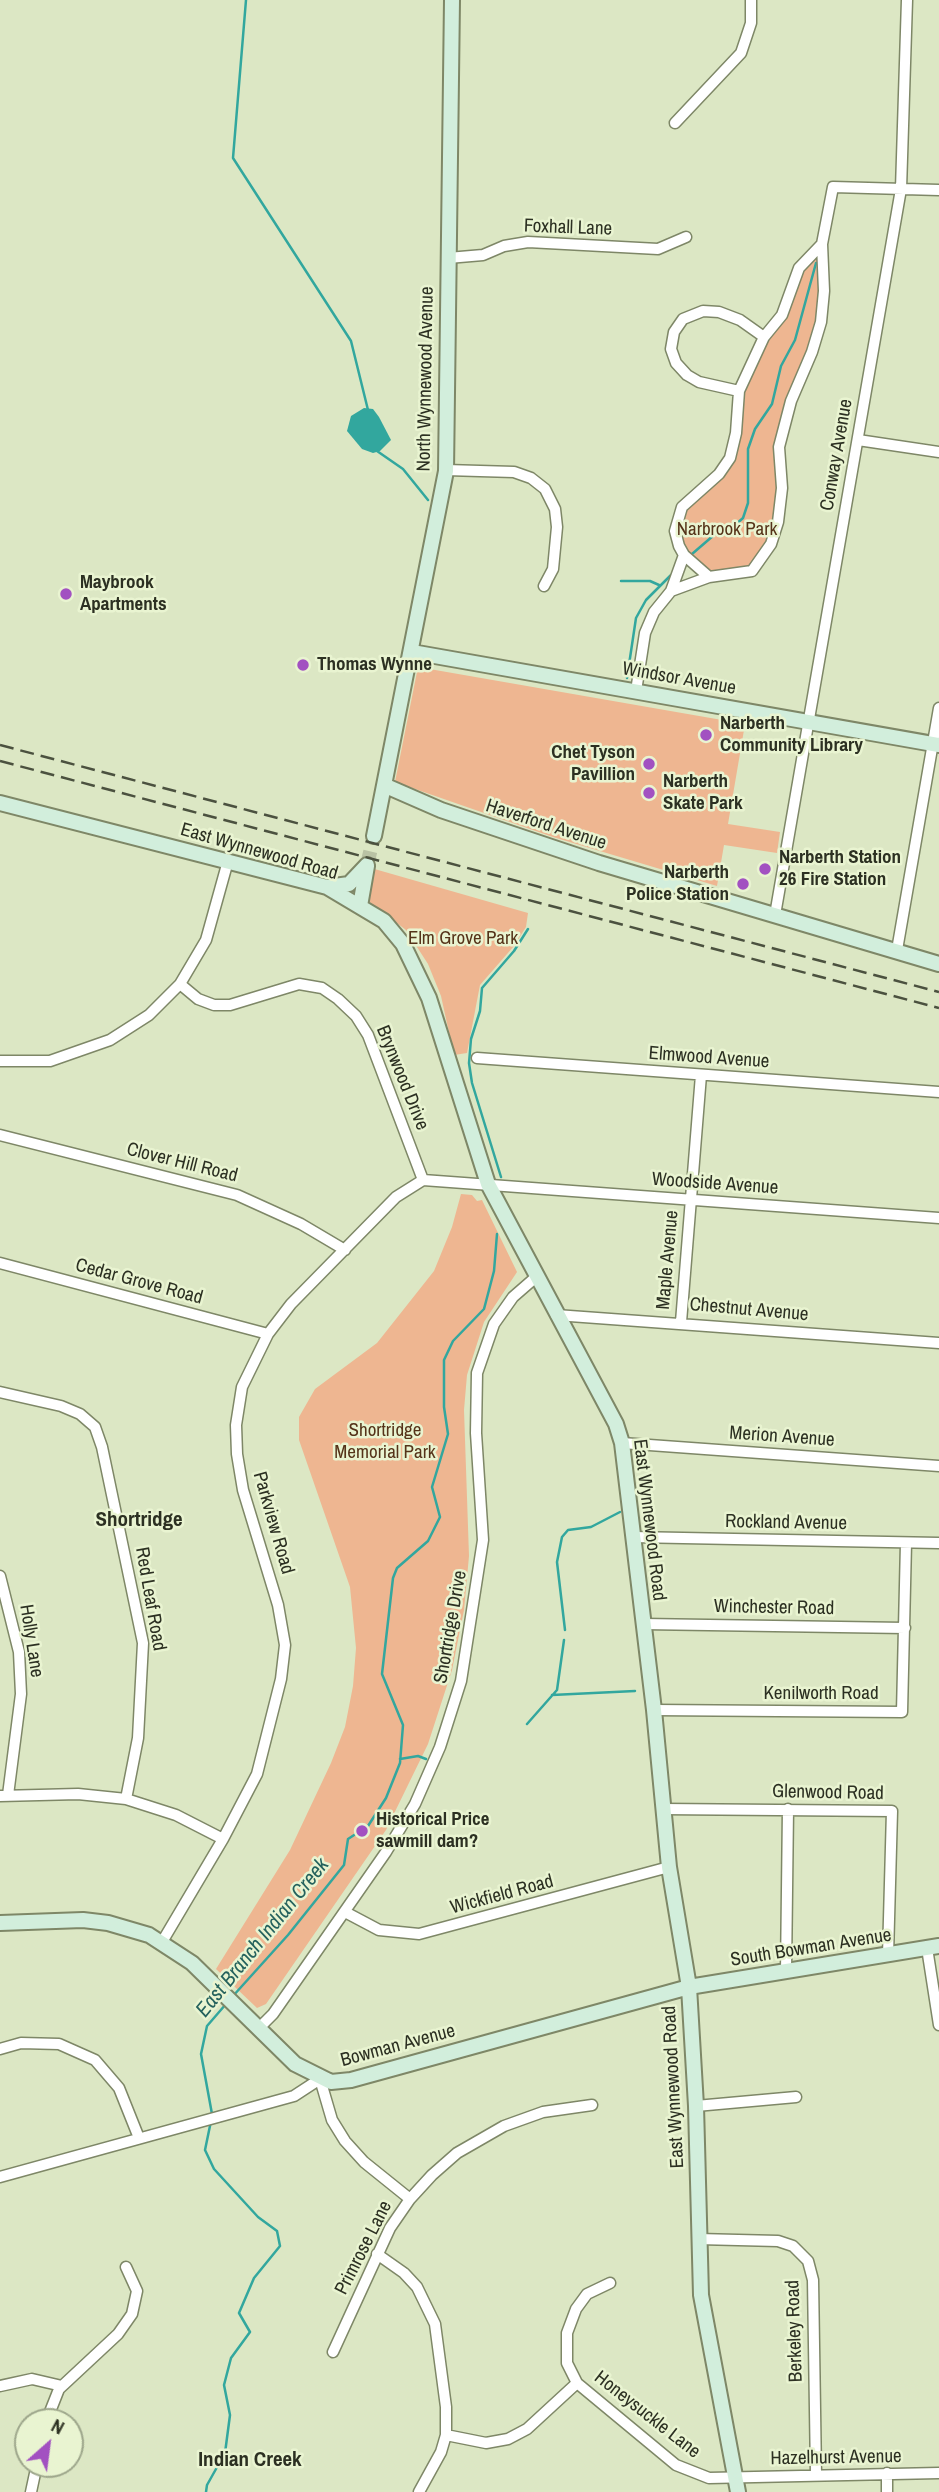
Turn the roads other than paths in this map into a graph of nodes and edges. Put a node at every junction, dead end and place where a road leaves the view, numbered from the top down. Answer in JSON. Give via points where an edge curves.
{"nodes":[{"id":1,"x":452,"y":0,"type":"edge"},
{"id":2,"x":751,"y":0,"type":"edge"},
{"id":3,"x":907,"y":0,"type":"edge"},
{"id":4,"x":675,"y":122,"type":"dead end"},
{"id":5,"x":901,"y":189,"type":"junction"},
{"id":6,"x":939,"y":190,"type":"edge"},
{"id":7,"x":687,"y":237,"type":"dead end"},
{"id":8,"x":822,"y":244,"type":"junction"},
{"id":9,"x":448,"y":257,"type":"junction"},
{"id":10,"x":764,"y":337,"type":"junction"},
{"id":11,"x":739,"y":391,"type":"junction"},
{"id":12,"x":858,"y":440,"type":"junction"},
{"id":13,"x":939,"y":453,"type":"edge"},
{"id":14,"x":446,"y":470,"type":"junction"},
{"id":15,"x":684,"y":555,"type":"junction"},
{"id":16,"x":709,"y":577,"type":"junction"},
{"id":17,"x":544,"y":586,"type":"dead end"},
{"id":18,"x":671,"y":591,"type":"junction"},
{"id":19,"x":412,"y":652,"type":"junction"},
{"id":20,"x":636,"y":691,"type":"junction"},
{"id":21,"x":939,"y":708,"type":"edge"},
{"id":22,"x":808,"y":723,"type":"junction"},
{"id":23,"x":936,"y":744,"type":"edge"},
{"id":24,"x":386,"y":786,"type":"junction"},
{"id":25,"x":0,"y":803,"type":"edge"},
{"id":26,"x":374,"y":836,"type":"tunnel mouth"},
{"id":27,"x":228,"y":861,"type":"junction"},
{"id":28,"x":327,"y":887,"type":"junction"},
{"id":29,"x":360,"y":906,"type":"junction"},
{"id":30,"x":775,"y":915,"type":"junction"},
{"id":31,"x":897,"y":950,"type":"junction"},
{"id":32,"x":939,"y":964,"type":"edge"},
{"id":33,"x":180,"y":984,"type":"junction"},
{"id":34,"x":477,"y":1058,"type":"dead end"},
{"id":35,"x":0,"y":1061,"type":"edge"},
{"id":36,"x":701,"y":1075,"type":"junction"},
{"id":37,"x":939,"y":1092,"type":"edge"},
{"id":38,"x":0,"y":1135,"type":"edge"},
{"id":39,"x":423,"y":1180,"type":"junction"},
{"id":40,"x":488,"y":1184,"type":"junction"},
{"id":41,"x":691,"y":1200,"type":"junction"},
{"id":42,"x":939,"y":1218,"type":"edge"},
{"id":43,"x":345,"y":1250,"type":"junction"},
{"id":44,"x":0,"y":1263,"type":"edge"},
{"id":45,"x":536,"y":1277,"type":"junction"},
{"id":46,"x":556,"y":1315,"type":"junction"},
{"id":47,"x":681,"y":1322,"type":"junction"},
{"id":48,"x":268,"y":1334,"type":"junction"},
{"id":49,"x":939,"y":1343,"type":"edge"},
{"id":50,"x":0,"y":1391,"type":"edge"},
{"id":51,"x":622,"y":1443,"type":"junction"},
{"id":52,"x":939,"y":1465,"type":"edge"},
{"id":53,"x":632,"y":1537,"type":"junction"},
{"id":54,"x":906,"y":1543,"type":"junction"},
{"id":55,"x":939,"y":1543,"type":"edge"},
{"id":56,"x":0,"y":1576,"type":"edge"},
{"id":57,"x":643,"y":1624,"type":"junction"},
{"id":58,"x":905,"y":1628,"type":"junction"},
{"id":59,"x":654,"y":1710,"type":"junction"},
{"id":60,"x":4,"y":1795,"type":"edge"},
{"id":61,"x":127,"y":1799,"type":"junction"},
{"id":62,"x":662,"y":1808,"type":"junction"},
{"id":63,"x":788,"y":1809,"type":"junction"},
{"id":64,"x":223,"y":1839,"type":"junction"},
{"id":65,"x":668,"y":1867,"type":"junction"},
{"id":66,"x":345,"y":1912,"type":"junction"},
{"id":67,"x":0,"y":1923,"type":"edge"},
{"id":68,"x":162,"y":1942,"type":"junction"},
{"id":69,"x":933,"y":1947,"type":"edge"},
{"id":70,"x":888,"y":1955,"type":"junction"},
{"id":71,"x":786,"y":1972,"type":"junction"},
{"id":72,"x":689,"y":1987,"type":"junction"},
{"id":73,"x":939,"y":2025,"type":"edge"},
{"id":74,"x":258,"y":2029,"type":"junction"},
{"id":75,"x":0,"y":2049,"type":"edge"},
{"id":76,"x":320,"y":2079,"type":"junction"},
{"id":77,"x":796,"y":2097,"type":"dead end"},
{"id":78,"x":592,"y":2105,"type":"dead end"},
{"id":79,"x":696,"y":2106,"type":"junction"},
{"id":80,"x":139,"y":2138,"type":"junction"},
{"id":81,"x":0,"y":2177,"type":"edge"},
{"id":82,"x":410,"y":2199,"type":"junction"},
{"id":83,"x":698,"y":2239,"type":"junction"},
{"id":84,"x":377,"y":2254,"type":"junction"},
{"id":85,"x":126,"y":2267,"type":"dead end"},
{"id":86,"x":610,"y":2283,"type":"dead end"},
{"id":87,"x":333,"y":2352,"type":"dead end"},
{"id":88,"x":577,"y":2383,"type":"junction"},
{"id":89,"x":0,"y":2386,"type":"edge"},
{"id":90,"x":62,"y":2386,"type":"junction"},
{"id":91,"x":49,"y":2408,"type":"edge"},
{"id":92,"x":446,"y":2435,"type":"junction"},
{"id":93,"x":887,"y":2473,"type":"junction"},
{"id":94,"x":939,"y":2473,"type":"edge"},
{"id":95,"x":816,"y":2475,"type":"junction"},
{"id":96,"x":735,"y":2477,"type":"junction"},
{"id":97,"x":419,"y":2492,"type":"edge"},
{"id":98,"x":738,"y":2492,"type":"edge"},
{"id":99,"x":887,"y":2492,"type":"edge"}],
"edges":[{"from":1,"to":9,"type":"street","name":"North Wynnewood Avenue"},
{"from":2,"to":4,"type":"street","via":[[751,23],[741,53]]},
{"from":3,"to":5,"type":"street","name":"Conway Avenue"},
{"from":5,"to":6,"type":"street"},
{"from":5,"to":8,"type":"street","via":[[833,187]]},
{"from":5,"to":12,"type":"street","name":"Conway Avenue"},
{"from":7,"to":9,"type":"street","name":"Foxhall Lane","via":[[658,249],[528,242],[483,255]]},
{"from":8,"to":10,"type":"street","via":[[799,268],[782,315]]},
{"from":8,"to":16,"type":"street","via":[[821,322],[779,447],[782,488],[776,530],[752,570]]},
{"from":9,"to":14,"type":"street","name":"North Wynnewood Avenue"},
{"from":10,"to":11,"type":"street"},
{"from":10,"to":11,"type":"street","via":[[719,312],[703,311],[683,319],[674,331],[671,349],[687,375]]},
{"from":11,"to":15,"type":"street","via":[[730,458],[682,507],[675,531]]},
{"from":12,"to":13,"type":"street"},
{"from":12,"to":22,"type":"street","name":"Conway Avenue"},
{"from":14,"to":17,"type":"street","via":[[514,472],[545,489],[558,527],[553,569]]},
{"from":14,"to":19,"type":"street","name":"North Wynnewood Avenue"},
{"from":15,"to":16,"type":"street"},
{"from":15,"to":18,"type":"street"},
{"from":16,"to":18,"type":"street"},
{"from":18,"to":20,"type":"street","via":[[653,612],[645,633]]},
{"from":19,"to":20,"type":"street","name":"Windsor Avenue"},
{"from":19,"to":24,"type":"street","name":"North Wynnewood Avenue"},
{"from":20,"to":22,"type":"street","name":"Windsor Avenue"},
{"from":21,"to":23,"type":"street"},
{"from":22,"to":23,"type":"street","name":"Windsor Avenue"},
{"from":22,"to":30,"type":"street","name":"Conway Avenue"},
{"from":23,"to":31,"type":"street"},
{"from":24,"to":26,"type":"street","name":"North Wynnewood Avenue"},
{"from":24,"to":30,"type":"street","name":"Haverford Avenue","via":[[441,810],[599,863]]},
{"from":25,"to":27,"type":"street","name":"East Wynnewood Road"},
{"from":27,"to":28,"type":"street","name":"East Wynnewood Road"},
{"from":27,"to":33,"type":"street","via":[[206,940]]},
{"from":28,"to":29,"type":"street","name":"East Wynnewood Road"},
{"from":28,"to":29,"type":"street","via":[[349,884],[367,865]]},
{"from":29,"to":40,"type":"street","name":"East Wynnewood Road","via":[[384,921],[416,969]]},
{"from":30,"to":31,"type":"street","name":"Haverford Avenue"},
{"from":31,"to":32,"type":"street","name":"Haverford Avenue"},
{"from":33,"to":35,"type":"street","via":[[149,1015],[110,1040],[50,1061]]},
{"from":33,"to":39,"type":"street","name":"Brynwood Drive","via":[[214,1005],[230,1005],[299,984],[322,988],[338,999],[368,1035]]},
{"from":34,"to":36,"type":"street","name":"Elmwood Avenue"},
{"from":36,"to":37,"type":"street","name":"Elmwood Avenue"},
{"from":36,"to":41,"type":"street","name":"Maple Avenue"},
{"from":38,"to":43,"type":"street","name":"Clover Hill Road","via":[[237,1195]]},
{"from":39,"to":40,"type":"street"},
{"from":39,"to":43,"type":"street","name":"Parkview Road","via":[[396,1197]]},
{"from":40,"to":41,"type":"street","name":"Woodside Avenue"},
{"from":40,"to":45,"type":"street","name":"East Wynnewood Road"},
{"from":41,"to":42,"type":"street","name":"Woodside Avenue"},
{"from":41,"to":47,"type":"street","name":"Maple Avenue"},
{"from":43,"to":48,"type":"street","name":"Parkview Road"},
{"from":44,"to":48,"type":"street","name":"Cedar Grove Road"},
{"from":45,"to":46,"type":"street","name":"East Wynnewood Road"},
{"from":45,"to":66,"type":"street","name":"Shortridge Drive","via":[[513,1297],[494,1324],[477,1373],[483,1540],[461,1681],[415,1804]]},
{"from":46,"to":47,"type":"street","name":"Chestnut Avenue"},
{"from":46,"to":51,"type":"street","name":"East Wynnewood Road"},
{"from":47,"to":49,"type":"street","name":"Chestnut Avenue"},
{"from":48,"to":64,"type":"street","name":"Parkview Road","via":[[242,1387],[237,1454],[285,1645],[276,1704],[257,1774]]},
{"from":50,"to":61,"type":"street","name":"Red Leaf Road","via":[[80,1414],[95,1427],[102,1447],[142,1643],[138,1738]]},
{"from":51,"to":52,"type":"street","name":"Merion Avenue"},
{"from":51,"to":53,"type":"street","name":"East Wynnewood Road"},
{"from":53,"to":54,"type":"street","name":"Rockland Avenue"},
{"from":53,"to":57,"type":"street","name":"East Wynnewood Road"},
{"from":54,"to":55,"type":"street","name":"Rockland Avenue"},
{"from":54,"to":58,"type":"street","name":"Kenilworth Road"},
{"from":56,"to":60,"type":"street","name":"Holly Lane","via":[[19,1652],[21,1694]]},
{"from":57,"to":58,"type":"street","name":"Winchester Road"},
{"from":57,"to":59,"type":"street","name":"East Wynnewood Road"},
{"from":58,"to":59,"type":"street","name":"Kenilworth Road","via":[[902,1712]]},
{"from":59,"to":62,"type":"street","name":"East Wynnewood Road"},
{"from":60,"to":61,"type":"street"},
{"from":61,"to":64,"type":"street","via":[[176,1815]]},
{"from":62,"to":63,"type":"street","name":"Glenwood Road"},
{"from":62,"to":65,"type":"street","name":"East Wynnewood Road"},
{"from":63,"to":70,"type":"street","name":"Glenwood Road","via":[[892,1811]]},
{"from":63,"to":71,"type":"street"},
{"from":64,"to":68,"type":"street","name":"Parkview Road"},
{"from":65,"to":66,"type":"street","name":"Wickfield Road","via":[[419,1934],[379,1930]]},
{"from":65,"to":72,"type":"street","name":"East Wynnewood Road"},
{"from":66,"to":74,"type":"street","name":"Shortridge Drive"},
{"from":67,"to":68,"type":"street","via":[[108,1923]]},
{"from":68,"to":74,"type":"street","via":[[192,1963]]},
{"from":69,"to":70,"type":"street","name":"South Bowman Avenue"},
{"from":69,"to":73,"type":"street"},
{"from":70,"to":71,"type":"street","name":"South Bowman Avenue"},
{"from":71,"to":72,"type":"street","name":"South Bowman Avenue"},
{"from":72,"to":76,"type":"street","name":"Bowman Avenue","via":[[351,2080]]},
{"from":72,"to":79,"type":"street","name":"East Wynnewood Road"},
{"from":74,"to":76,"type":"street","via":[[295,2064]]},
{"from":75,"to":80,"type":"street","via":[[22,2043],[59,2044],[95,2060],[119,2088]]},
{"from":76,"to":80,"type":"street","name":"Bowman Avenue","via":[[294,2096]]},
{"from":76,"to":82,"type":"street","via":[[332,2120],[345,2140],[364,2162]]},
{"from":77,"to":79,"type":"street"},
{"from":78,"to":82,"type":"street","name":"Primrose Lane","via":[[544,2112],[504,2126],[457,2153]]},
{"from":79,"to":83,"type":"street","name":"East Wynnewood Road"},
{"from":80,"to":81,"type":"street","name":"Bowman Avenue"},
{"from":82,"to":84,"type":"street","name":"Primrose Lane"},
{"from":83,"to":95,"type":"street","name":"Berkeley Road","via":[[778,2241],[793,2246],[808,2261],[813,2280]]},
{"from":83,"to":96,"type":"street","name":"East Wynnewood Road","via":[[707,2341]]},
{"from":84,"to":87,"type":"street","name":"Primrose Lane"},
{"from":84,"to":92,"type":"street","via":[[404,2273],[429,2305],[437,2336]]},
{"from":85,"to":90,"type":"street","via":[[137,2291],[132,2314],[113,2339]]},
{"from":86,"to":88,"type":"street","name":"Honeysuckle Lane","via":[[587,2294],[569,2323],[566,2353]]},
{"from":88,"to":92,"type":"street","via":[[527,2429],[508,2439],[486,2443]]},
{"from":88,"to":96,"type":"street","name":"Honeysuckle Lane","via":[[676,2465],[709,2478]]},
{"from":89,"to":90,"type":"street","via":[[33,2379]]},
{"from":90,"to":91,"type":"street"},
{"from":92,"to":97,"type":"street"},
{"from":93,"to":94,"type":"street","name":"Hazelhurst Avenue"},
{"from":93,"to":95,"type":"street","name":"Hazelhurst Avenue"},
{"from":93,"to":99,"type":"street"},
{"from":95,"to":96,"type":"street","name":"Hazelhurst Avenue"},
{"from":96,"to":98,"type":"street","name":"East Wynnewood Road"}]}
